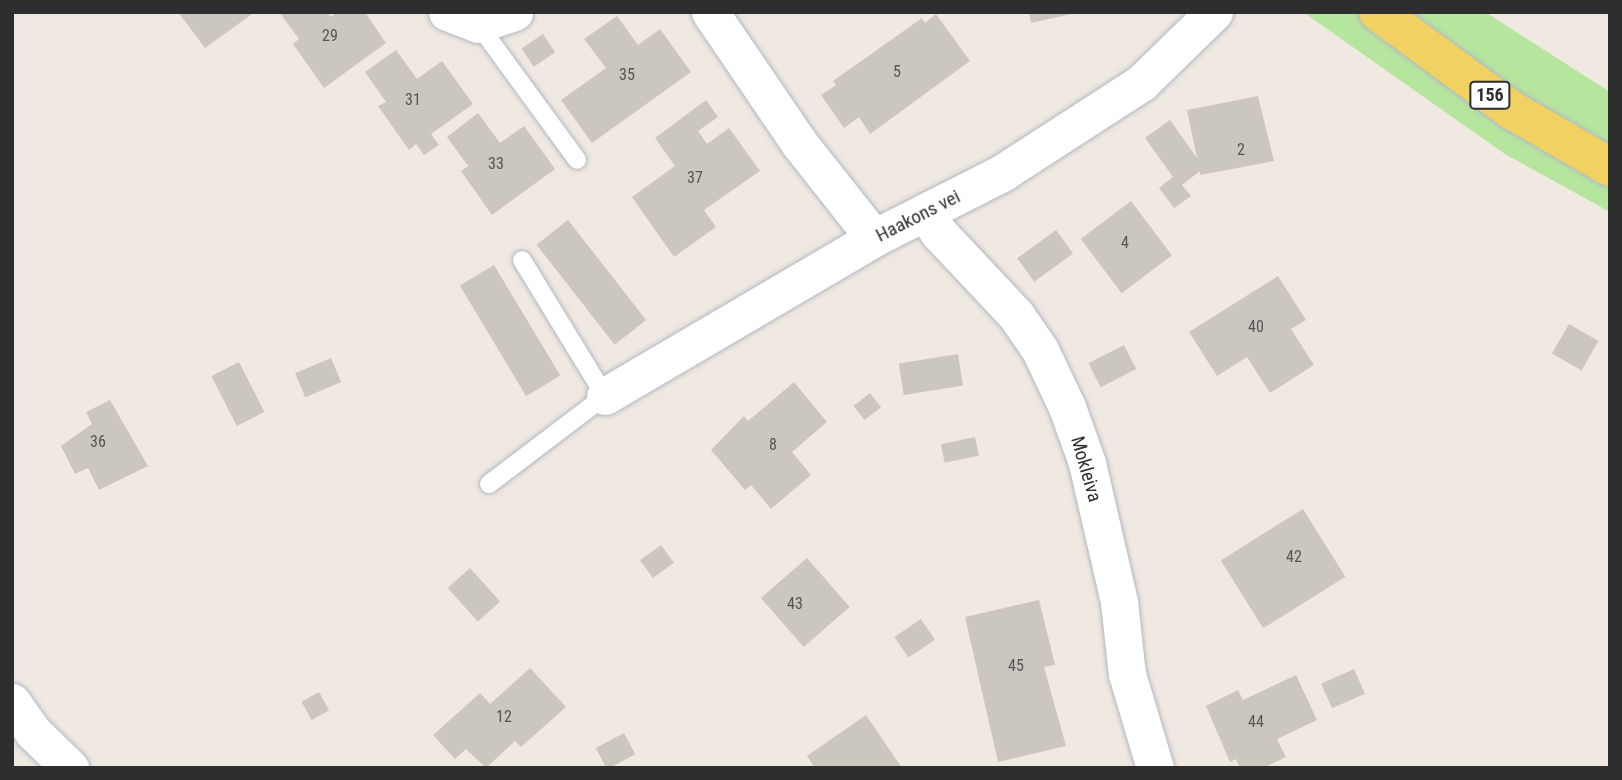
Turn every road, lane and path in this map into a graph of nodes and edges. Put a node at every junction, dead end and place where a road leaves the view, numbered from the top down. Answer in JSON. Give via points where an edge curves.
{"nodes":[{"id":1,"x":514,"y":12,"type":"edge"},
{"id":2,"x":710,"y":12,"type":"edge"},
{"id":3,"x":1214,"y":12,"type":"edge"},
{"id":4,"x":1378,"y":12,"type":"edge"},
{"id":5,"x":463,"y":18,"type":"edge"},
{"id":6,"x":577,"y":160,"type":"dead end"},
{"id":7,"x":1610,"y":167,"type":"edge"},
{"id":8,"x":925,"y":212,"type":"junction"},
{"id":9,"x":874,"y":238,"type":"junction"},
{"id":10,"x":523,"y":260,"type":"dead end"},
{"id":11,"x":605,"y":396,"type":"junction"},
{"id":12,"x":489,"y":484,"type":"dead end"},
{"id":13,"x":12,"y":702,"type":"edge"},
{"id":14,"x":70,"y":768,"type":"edge"},
{"id":15,"x":1156,"y":768,"type":"edge"}],
"edges":[{"from":1,"to":5,"type":"street"},
{"from":2,"to":9,"type":"street","via":[[799,143]]},
{"from":3,"to":8,"type":"street","name":"Haakons vei","via":[[1141,82],[1002,173]]},
{"from":4,"to":7,"type":"main road","number":"156","via":[[1513,111]]},
{"from":5,"to":6,"type":"lane"},
{"from":8,"to":9,"type":"street","name":"Haakons vei"},
{"from":8,"to":15,"type":"street","name":"Mokleiva","via":[[1016,315],[1040,350],[1067,407],[1087,463],[1119,602],[1127,674]]},
{"from":9,"to":11,"type":"street","name":"Haakons vei"},
{"from":10,"to":11,"type":"lane"},
{"from":11,"to":12,"type":"lane"},
{"from":13,"to":14,"type":"street","via":[[33,732]]}]}
